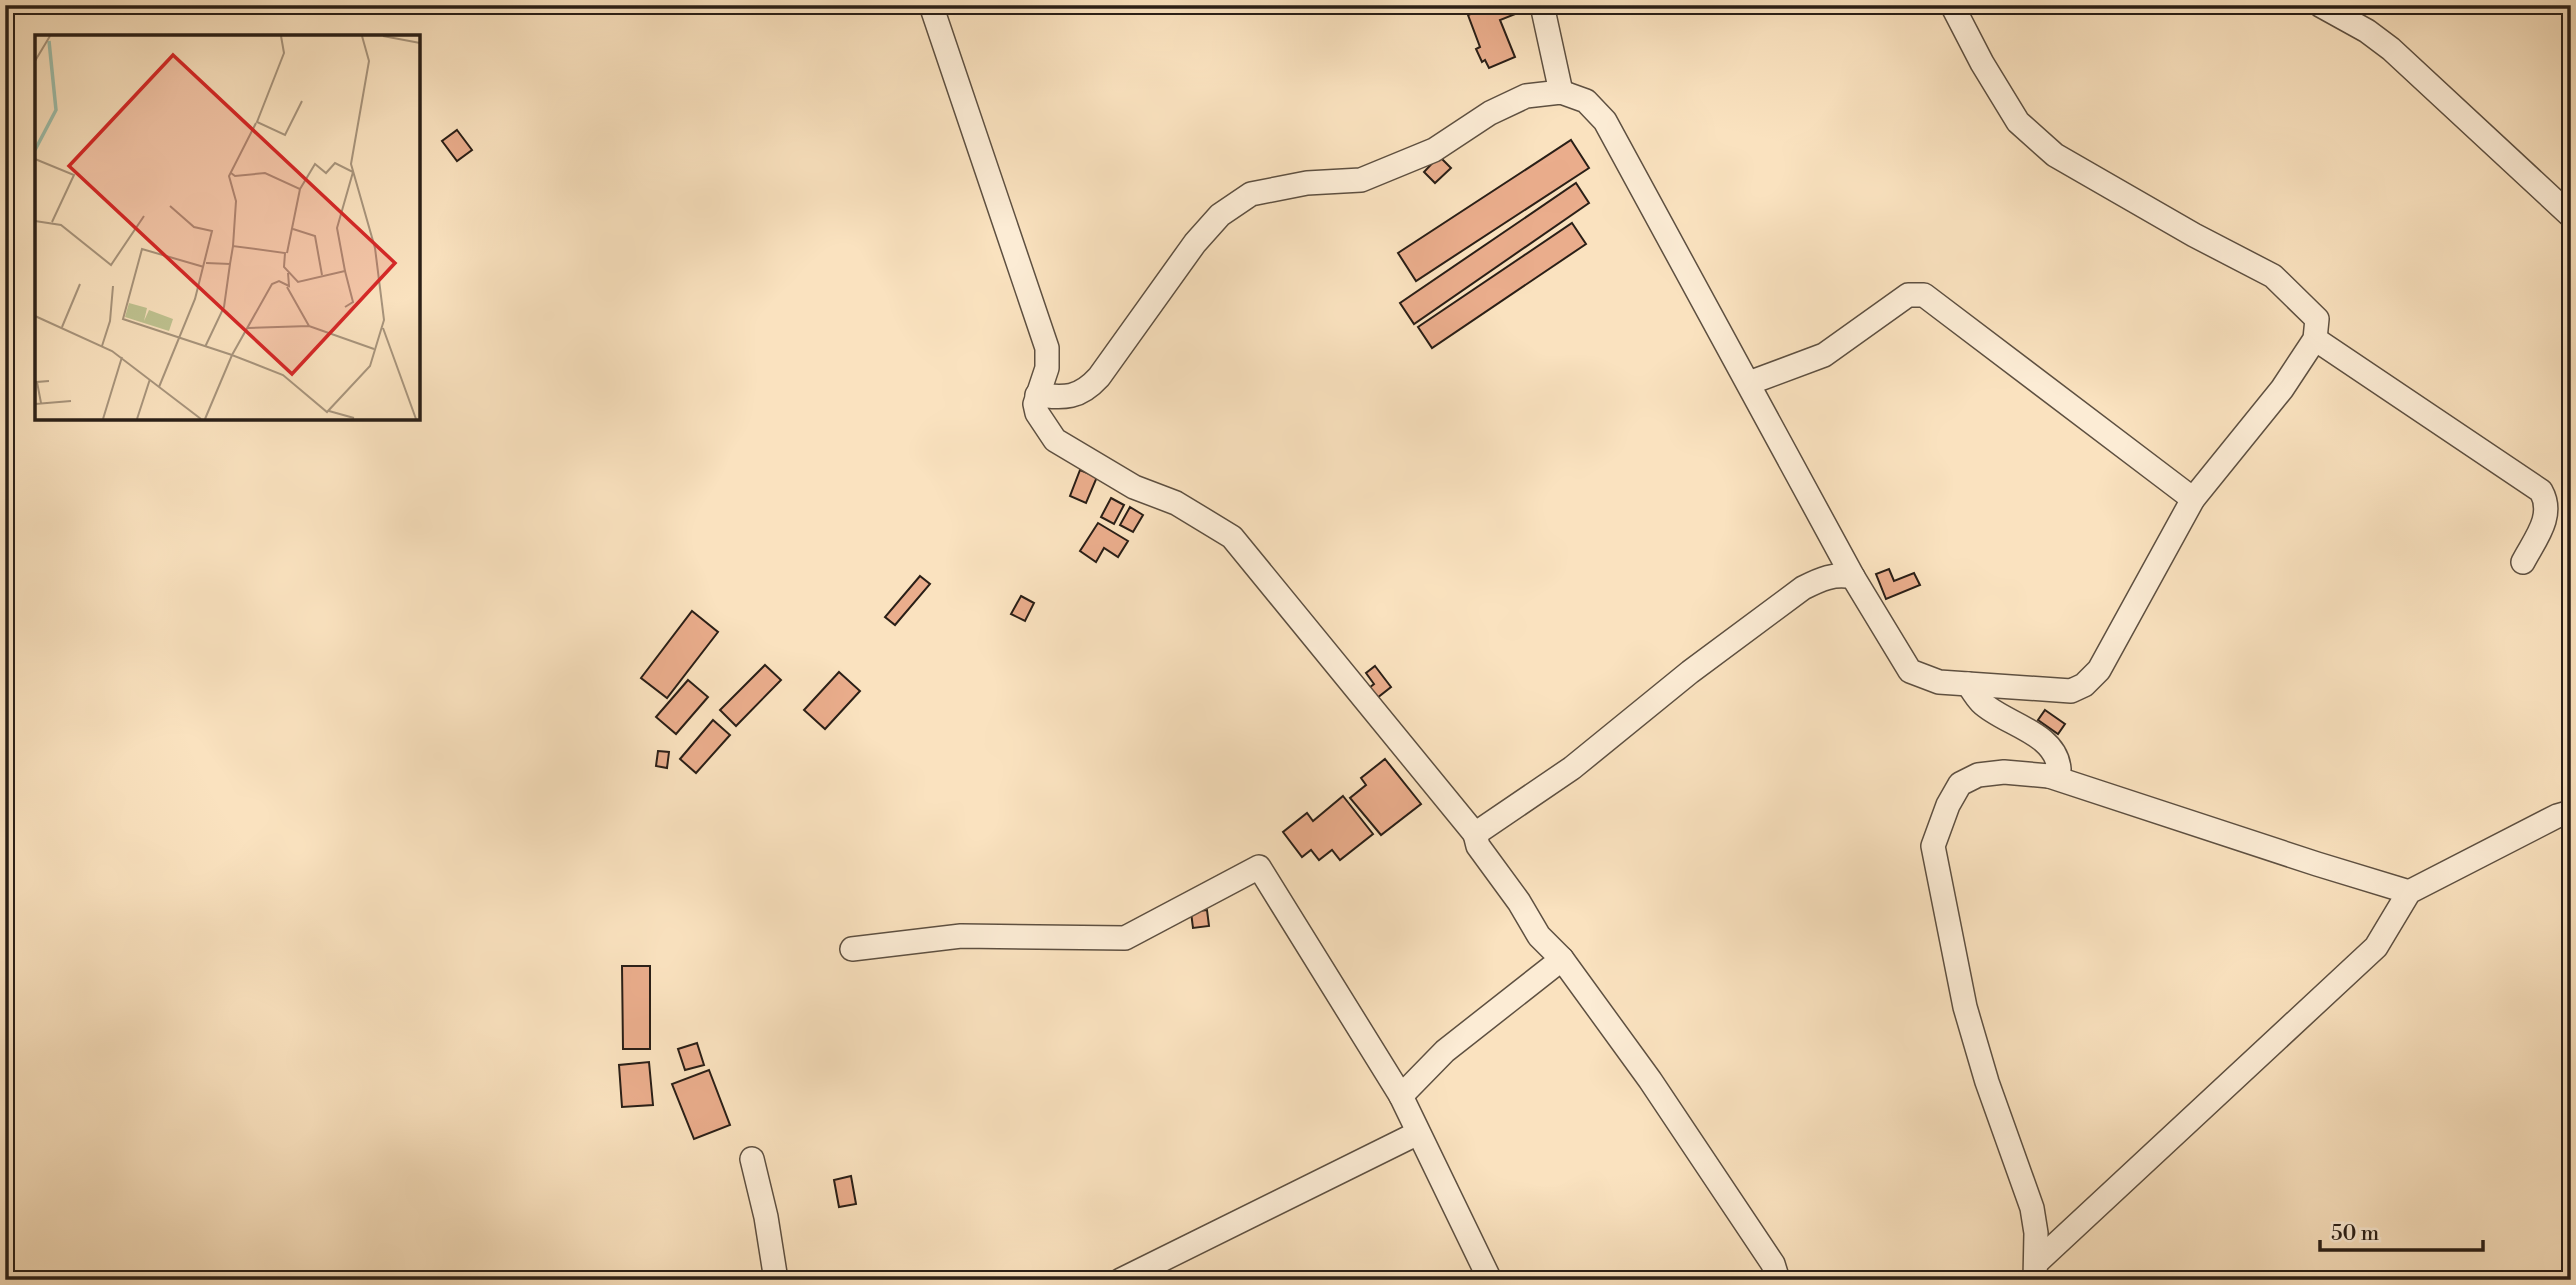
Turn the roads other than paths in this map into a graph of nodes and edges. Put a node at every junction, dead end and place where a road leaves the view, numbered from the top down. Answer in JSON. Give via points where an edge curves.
{"nodes":[{"id":1,"x":931,"y":5,"type":"edge"},
{"id":2,"x":1542,"y":5,"type":"edge"},
{"id":3,"x":1952,"y":5,"type":"edge"},
{"id":4,"x":2320,"y":5,"type":"edge"},
{"id":5,"x":1561,"y":92,"type":"junction"},
{"id":6,"x":2571,"y":216,"type":"edge"},
{"id":7,"x":2315,"y":339,"type":"junction"},
{"id":8,"x":1749,"y":383,"type":"junction"},
{"id":9,"x":1037,"y":395,"type":"junction"},
{"id":10,"x":2193,"y":499,"type":"junction"},
{"id":11,"x":2523,"y":562,"type":"dead end"},
{"id":12,"x":1853,"y":577,"type":"junction"},
{"id":13,"x":1968,"y":684,"type":"junction"},
{"id":14,"x":2049,"y":776,"type":"junction"},
{"id":15,"x":2571,"y":812,"type":"edge"},
{"id":16,"x":1475,"y":834,"type":"junction"},
{"id":17,"x":2409,"y":892,"type":"junction"},
{"id":18,"x":852,"y":949,"type":"dead end"},
{"id":19,"x":1562,"y":959,"type":"junction"},
{"id":20,"x":1401,"y":1096,"type":"junction"},
{"id":21,"x":1418,"y":1133,"type":"junction"},
{"id":22,"x":752,"y":1159,"type":"dead end"},
{"id":23,"x":2035,"y":1271,"type":"edge"},
{"id":24,"x":776,"y":1280,"type":"edge"},
{"id":25,"x":1121,"y":1280,"type":"edge"},
{"id":26,"x":1490,"y":1280,"type":"edge"},
{"id":27,"x":1779,"y":1280,"type":"edge"}],
"edges":[{"from":1,"to":9,"type":"street","via":[[1047,348],[1047,368]]},
{"from":2,"to":5,"type":"street"},
{"from":3,"to":7,"type":"street","via":[[2018,122],[2055,155],[2273,276],[2317,319]]},
{"from":4,"to":6,"type":"street","via":[[2391,49]]},
{"from":5,"to":8,"type":"street","via":[[1586,101],[1605,121]]},
{"from":5,"to":9,"type":"street","via":[[1526,96],[1490,113],[1434,150],[1361,180],[1307,183],[1251,194],[1220,215],[1195,243],[1087,390],[1062,397]]},
{"from":7,"to":10,"type":"street","via":[[2282,389]]},
{"from":7,"to":11,"type":"street","via":[[2541,491],[2548,503],[2546,517]]},
{"from":8,"to":10,"type":"street","via":[[1824,355],[1908,295],[1924,295]]},
{"from":8,"to":12,"type":"street"},
{"from":9,"to":16,"type":"street","via":[[1037,413],[1055,440],[1232,537]]},
{"from":10,"to":13,"type":"street","via":[[2099,670],[2084,685],[2071,691]]},
{"from":12,"to":13,"type":"street","via":[[1910,671],[1938,682]]},
{"from":12,"to":16,"type":"street","via":[[1839,574],[1804,588],[1690,672],[1572,768]]},
{"from":13,"to":14,"type":"street","via":[[1982,704],[2049,746],[2060,769]]},
{"from":14,"to":17,"type":"street"},
{"from":14,"to":23,"type":"street","via":[[2004,772],[1978,775],[1960,784],[1933,846],[1965,1007],[2032,1208]]},
{"from":15,"to":17,"type":"street"},
{"from":16,"to":19,"type":"street","via":[[1478,846],[1539,936]]},
{"from":17,"to":23,"type":"street","via":[[2376,947]]},
{"from":18,"to":20,"type":"street","via":[[961,936],[1125,939],[1259,867]]},
{"from":19,"to":20,"type":"street","via":[[1445,1051]]},
{"from":19,"to":27,"type":"street","via":[[1681,1126],[1773,1264]]},
{"from":20,"to":21,"type":"street"},
{"from":21,"to":25,"type":"street"},
{"from":21,"to":26,"type":"street"},
{"from":22,"to":24,"type":"street"}]}
